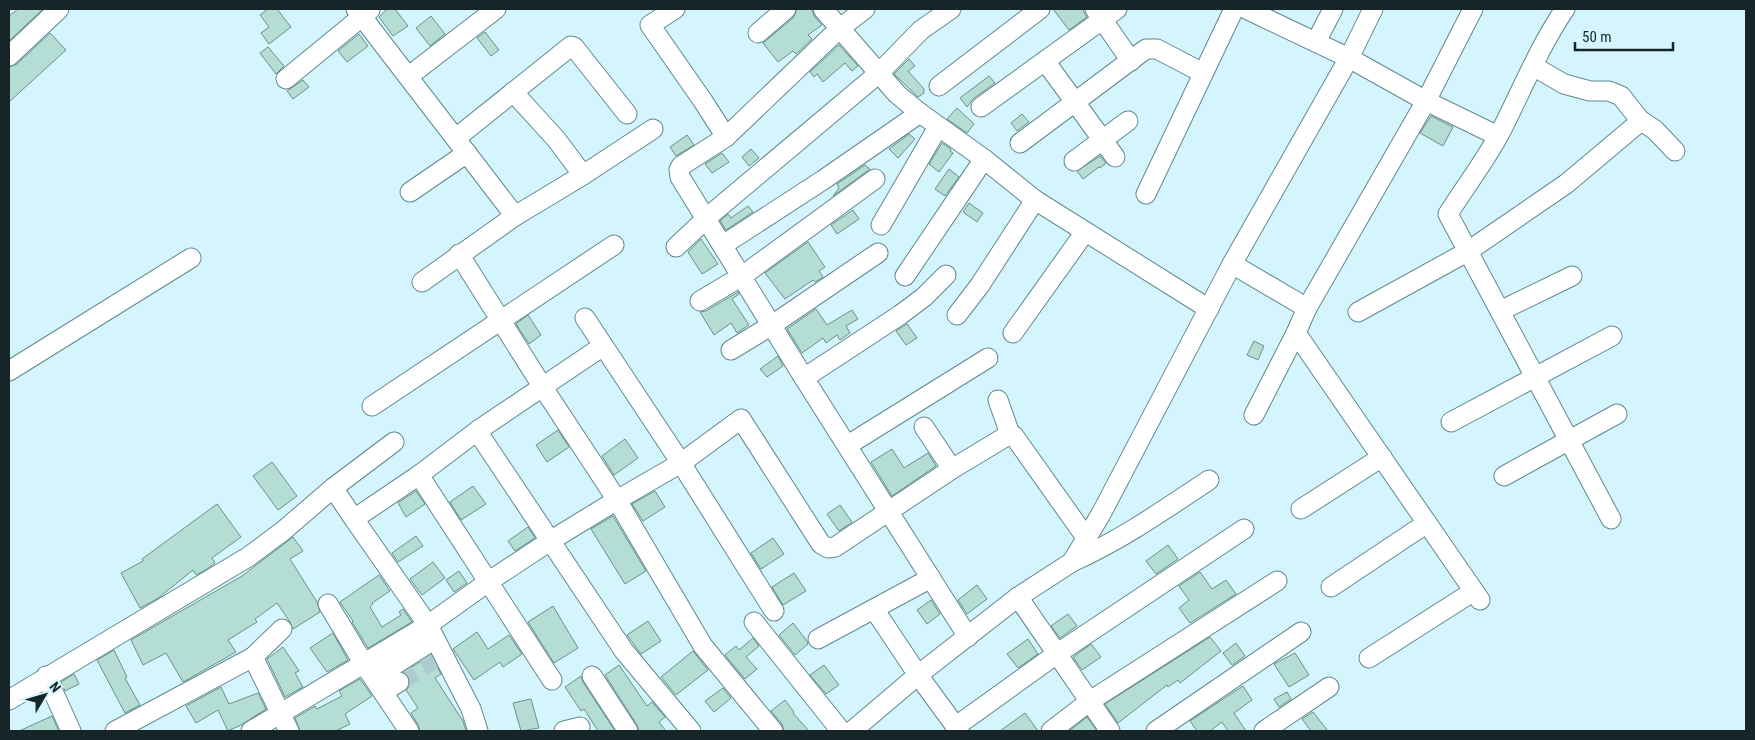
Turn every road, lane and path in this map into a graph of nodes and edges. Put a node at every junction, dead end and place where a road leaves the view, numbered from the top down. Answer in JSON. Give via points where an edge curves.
{"nodes":[{"id":1,"x":59,"y":9,"type":"edge"},
{"id":2,"x":496,"y":9,"type":"edge"},
{"id":3,"x":675,"y":9,"type":"edge"},
{"id":4,"x":786,"y":9,"type":"edge"},
{"id":5,"x":823,"y":9,"type":"edge"},
{"id":6,"x":865,"y":9,"type":"edge"},
{"id":7,"x":951,"y":9,"type":"edge"},
{"id":8,"x":1040,"y":9,"type":"edge"},
{"id":9,"x":1234,"y":9,"type":"edge"},
{"id":10,"x":1246,"y":9,"type":"edge"},
{"id":11,"x":1333,"y":9,"type":"edge"},
{"id":12,"x":1374,"y":9,"type":"edge"},
{"id":13,"x":1473,"y":9,"type":"edge"},
{"id":14,"x":1565,"y":9,"type":"edge"},
{"id":15,"x":363,"y":11,"type":"edge"},
{"id":16,"x":1105,"y":12,"type":"edge"},
{"id":17,"x":840,"y":28,"type":"junction"},
{"id":18,"x":758,"y":33,"type":"dead end"},
{"id":19,"x":1316,"y":42,"type":"junction"},
{"id":20,"x":9,"y":56,"type":"edge"},
{"id":21,"x":1349,"y":58,"type":"junction"},
{"id":22,"x":1045,"y":61,"type":"junction"},
{"id":23,"x":1131,"y":61,"type":"junction"},
{"id":24,"x":1533,"y":66,"type":"junction"},
{"id":25,"x":879,"y":73,"type":"junction"},
{"id":26,"x":1203,"y":74,"type":"junction"},
{"id":27,"x":409,"y":76,"type":"junction"},
{"id":28,"x":286,"y":80,"type":"dead end"},
{"id":29,"x":939,"y":86,"type":"dead end"},
{"id":30,"x":513,"y":92,"type":"junction"},
{"id":31,"x":1426,"y":101,"type":"junction"},
{"id":32,"x":1075,"y":102,"type":"junction"},
{"id":33,"x":981,"y":107,"type":"dead end"},
{"id":34,"x":920,"y":113,"type":"junction"},
{"id":35,"x":627,"y":114,"type":"dead end"},
{"id":36,"x":1640,"y":120,"type":"junction"},
{"id":37,"x":1128,"y":121,"type":"dead end"},
{"id":38,"x":938,"y":127,"type":"junction"},
{"id":39,"x":653,"y":129,"type":"dead end"},
{"id":40,"x":1498,"y":136,"type":"junction"},
{"id":41,"x":726,"y":137,"type":"junction"},
{"id":42,"x":456,"y":138,"type":"junction"},
{"id":43,"x":1102,"y":140,"type":"junction"},
{"id":44,"x":1020,"y":143,"type":"dead end"},
{"id":45,"x":1675,"y":151,"type":"dead end"},
{"id":46,"x":467,"y":153,"type":"junction"},
{"id":47,"x":1115,"y":157,"type":"dead end"},
{"id":48,"x":984,"y":158,"type":"junction"},
{"id":49,"x":1074,"y":161,"type":"dead end"},
{"id":50,"x":583,"y":175,"type":"junction"},
{"id":51,"x":874,"y":179,"type":"dead end"},
{"id":52,"x":410,"y":192,"type":"dead end"},
{"id":53,"x":1146,"y":194,"type":"dead end"},
{"id":54,"x":1035,"y":200,"type":"junction"},
{"id":55,"x":515,"y":216,"type":"junction"},
{"id":56,"x":706,"y":218,"type":"junction"},
{"id":57,"x":881,"y":225,"type":"dead end"},
{"id":58,"x":1085,"y":232,"type":"junction"},
{"id":59,"x":614,"y":245,"type":"dead end"},
{"id":60,"x":723,"y":245,"type":"junction"},
{"id":61,"x":676,"y":247,"type":"dead end"},
{"id":62,"x":1467,"y":252,"type":"junction"},
{"id":63,"x":459,"y":254,"type":"junction"},
{"id":64,"x":878,"y":254,"type":"dead end"},
{"id":65,"x":191,"y":258,"type":"dead end"},
{"id":66,"x":1232,"y":264,"type":"junction"},
{"id":67,"x":946,"y":275,"type":"dead end"},
{"id":68,"x":742,"y":276,"type":"junction"},
{"id":69,"x":905,"y":276,"type":"dead end"},
{"id":70,"x":1572,"y":276,"type":"dead end"},
{"id":71,"x":422,"y":282,"type":"dead end"},
{"id":72,"x":700,"y":301,"type":"dead end"},
{"id":73,"x":1209,"y":308,"type":"junction"},
{"id":74,"x":1306,"y":308,"type":"junction"},
{"id":75,"x":1500,"y":311,"type":"junction"},
{"id":76,"x":1358,"y":312,"type":"dead end"},
{"id":77,"x":957,"y":315,"type":"dead end"},
{"id":78,"x":585,"y":318,"type":"dead end"},
{"id":79,"x":500,"y":320,"type":"junction"},
{"id":80,"x":772,"y":325,"type":"junction"},
{"id":81,"x":1013,"y":333,"type":"dead end"},
{"id":82,"x":1296,"y":333,"type":"junction"},
{"id":83,"x":1612,"y":336,"type":"dead end"},
{"id":84,"x":603,"y":346,"type":"junction"},
{"id":85,"x":731,"y":350,"type":"dead end"},
{"id":86,"x":988,"y":358,"type":"dead end"},
{"id":87,"x":9,"y":371,"type":"edge"},
{"id":88,"x":804,"y":378,"type":"junction"},
{"id":89,"x":1536,"y":378,"type":"junction"},
{"id":90,"x":542,"y":386,"type":"junction"},
{"id":91,"x":998,"y":400,"type":"dead end"},
{"id":92,"x":372,"y":406,"type":"dead end"},
{"id":93,"x":1617,"y":414,"type":"dead end"},
{"id":94,"x":1254,"y":415,"type":"dead end"},
{"id":95,"x":1451,"y":422,"type":"dead end"},
{"id":96,"x":924,"y":426,"type":"dead end"},
{"id":97,"x":477,"y":431,"type":"junction"},
{"id":98,"x":1010,"y":434,"type":"junction"},
{"id":99,"x":1568,"y":441,"type":"junction"},
{"id":100,"x":394,"y":442,"type":"dead end"},
{"id":101,"x":848,"y":445,"type":"junction"},
{"id":102,"x":1382,"y":457,"type":"junction"},
{"id":103,"x":681,"y":463,"type":"junction"},
{"id":104,"x":952,"y":469,"type":"junction"},
{"id":105,"x":419,"y":475,"type":"junction"},
{"id":106,"x":1504,"y":476,"type":"dead end"},
{"id":107,"x":1209,"y":480,"type":"dead end"},
{"id":108,"x":333,"y":488,"type":"junction"},
{"id":109,"x":617,"y":500,"type":"junction"},
{"id":110,"x":1301,"y":509,"type":"dead end"},
{"id":111,"x":888,"y":512,"type":"junction"},
{"id":112,"x":354,"y":519,"type":"junction"},
{"id":113,"x":1610,"y":519,"type":"dead end"},
{"id":114,"x":1427,"y":523,"type":"junction"},
{"id":115,"x":1244,"y":529,"type":"dead end"},
{"id":116,"x":1087,"y":539,"type":"junction"},
{"id":117,"x":550,"y":541,"type":"junction"},
{"id":118,"x":1072,"y":562,"type":"junction"},
{"id":119,"x":931,"y":578,"type":"junction"},
{"id":120,"x":1277,"y":581,"type":"dead end"},
{"id":121,"x":488,"y":582,"type":"junction"},
{"id":122,"x":1332,"y":587,"type":"dead end"},
{"id":123,"x":1018,"y":597,"type":"junction"},
{"id":124,"x":328,"y":604,"type":"dead end"},
{"id":125,"x":874,"y":609,"type":"junction"},
{"id":126,"x":774,"y":611,"type":"dead end"},
{"id":127,"x":754,"y":622,"type":"dead end"},
{"id":128,"x":282,"y":629,"type":"dead end"},
{"id":129,"x":1301,"y":632,"type":"dead end"},
{"id":130,"x":968,"y":637,"type":"junction"},
{"id":131,"x":818,"y":639,"type":"dead end"},
{"id":132,"x":435,"y":644,"type":"junction"},
{"id":133,"x":1058,"y":654,"type":"junction"},
{"id":134,"x":253,"y":657,"type":"junction"},
{"id":135,"x":1369,"y":658,"type":"dead end"},
{"id":136,"x":918,"y":675,"type":"junction"},
{"id":137,"x":46,"y":676,"type":"junction"},
{"id":138,"x":592,"y":676,"type":"dead end"},
{"id":139,"x":374,"y":678,"type":"junction"},
{"id":140,"x":552,"y":680,"type":"dead end"},
{"id":141,"x":399,"y":682,"type":"tunnel mouth"},
{"id":142,"x":1329,"y":687,"type":"dead end"},
{"id":143,"x":9,"y":700,"type":"edge"},
{"id":144,"x":1090,"y":701,"type":"junction"},
{"id":145,"x":285,"y":723,"type":"edge"},
{"id":146,"x":957,"y":729,"type":"edge"},
{"id":147,"x":71,"y":731,"type":"edge"},
{"id":148,"x":115,"y":731,"type":"edge"},
{"id":149,"x":251,"y":731,"type":"edge"},
{"id":150,"x":409,"y":731,"type":"edge"},
{"id":151,"x":478,"y":731,"type":"edge"},
{"id":152,"x":628,"y":731,"type":"edge"},
{"id":153,"x":691,"y":731,"type":"edge"},
{"id":154,"x":773,"y":731,"type":"edge"},
{"id":155,"x":841,"y":731,"type":"edge"},
{"id":156,"x":852,"y":731,"type":"edge"},
{"id":157,"x":1051,"y":731,"type":"edge"},
{"id":158,"x":1110,"y":731,"type":"edge"},
{"id":159,"x":1156,"y":731,"type":"edge"},
{"id":160,"x":1264,"y":731,"type":"edge"}],
"edges":[{"from":1,"to":20,"type":"street"},
{"from":2,"to":27,"type":"street"},
{"from":3,"to":41,"type":"street","via":[[650,25]]},
{"from":4,"to":18,"type":"street"},
{"from":5,"to":17,"type":"street"},
{"from":6,"to":17,"type":"street"},
{"from":7,"to":25,"type":"street","via":[[921,30]]},
{"from":8,"to":29,"type":"street"},
{"from":9,"to":26,"type":"street"},
{"from":10,"to":19,"type":"street"},
{"from":11,"to":19,"type":"street"},
{"from":12,"to":21,"type":"street"},
{"from":13,"to":31,"type":"street"},
{"from":14,"to":24,"type":"street"},
{"from":15,"to":27,"type":"street"},
{"from":15,"to":28,"type":"street"},
{"from":16,"to":22,"type":"street"},
{"from":16,"to":23,"type":"street"},
{"from":17,"to":25,"type":"street"},
{"from":17,"to":41,"type":"street"},
{"from":19,"to":21,"type":"street"},
{"from":21,"to":31,"type":"street"},
{"from":21,"to":66,"type":"street"},
{"from":22,"to":32,"type":"street"},
{"from":22,"to":33,"type":"street"},
{"from":23,"to":26,"type":"street","via":[[1146,49],[1157,49]]},
{"from":23,"to":32,"type":"street"},
{"from":24,"to":36,"type":"street","via":[[1564,84],[1620,96]]},
{"from":24,"to":40,"type":"street"},
{"from":25,"to":34,"type":"street"},
{"from":25,"to":56,"type":"street"},
{"from":26,"to":53,"type":"street"},
{"from":27,"to":42,"type":"street"},
{"from":30,"to":35,"type":"street","via":[[571,46]]},
{"from":30,"to":42,"type":"street"},
{"from":30,"to":50,"type":"street","via":[[556,139]]},
{"from":31,"to":40,"type":"street"},
{"from":31,"to":74,"type":"street"},
{"from":32,"to":43,"type":"street"},
{"from":32,"to":44,"type":"street"},
{"from":34,"to":38,"type":"street"},
{"from":34,"to":60,"type":"street"},
{"from":36,"to":45,"type":"street"},
{"from":36,"to":62,"type":"street","via":[[1566,184]]},
{"from":37,"to":43,"type":"street"},
{"from":38,"to":48,"type":"street"},
{"from":38,"to":57,"type":"street"},
{"from":39,"to":50,"type":"street"},
{"from":40,"to":62,"type":"street","via":[[1448,214]]},
{"from":41,"to":56,"type":"street","via":[[679,170],[680,177]]},
{"from":42,"to":46,"type":"street"},
{"from":43,"to":47,"type":"street"},
{"from":43,"to":49,"type":"street"},
{"from":46,"to":52,"type":"street"},
{"from":46,"to":55,"type":"street"},
{"from":48,"to":54,"type":"street"},
{"from":48,"to":69,"type":"street"},
{"from":50,"to":55,"type":"street"},
{"from":51,"to":68,"type":"street"},
{"from":54,"to":58,"type":"street"},
{"from":54,"to":77,"type":"street"},
{"from":55,"to":63,"type":"street"},
{"from":56,"to":60,"type":"street"},
{"from":56,"to":61,"type":"street"},
{"from":58,"to":73,"type":"street"},
{"from":58,"to":81,"type":"street"},
{"from":59,"to":79,"type":"street"},
{"from":60,"to":68,"type":"street"},
{"from":62,"to":75,"type":"street"},
{"from":62,"to":76,"type":"street"},
{"from":63,"to":71,"type":"street"},
{"from":63,"to":79,"type":"street"},
{"from":64,"to":80,"type":"street"},
{"from":65,"to":87,"type":"street"},
{"from":66,"to":73,"type":"street"},
{"from":66,"to":74,"type":"street"},
{"from":67,"to":88,"type":"street","via":[[900,315]]},
{"from":68,"to":72,"type":"street"},
{"from":68,"to":80,"type":"street"},
{"from":70,"to":75,"type":"street"},
{"from":73,"to":116,"type":"street"},
{"from":74,"to":82,"type":"street"},
{"from":75,"to":89,"type":"street"},
{"from":78,"to":84,"type":"street"},
{"from":79,"to":90,"type":"street"},
{"from":79,"to":92,"type":"street"},
{"from":80,"to":85,"type":"street"},
{"from":80,"to":88,"type":"street"},
{"from":82,"to":94,"type":"street"},
{"from":82,"to":102,"type":"street"},
{"from":83,"to":89,"type":"street"},
{"from":84,"to":90,"type":"street"},
{"from":84,"to":103,"type":"street"},
{"from":86,"to":101,"type":"street"},
{"from":88,"to":101,"type":"street"},
{"from":89,"to":95,"type":"street"},
{"from":89,"to":99,"type":"street"},
{"from":90,"to":97,"type":"street"},
{"from":90,"to":109,"type":"street"},
{"from":91,"to":98,"type":"street"},
{"from":93,"to":99,"type":"street"},
{"from":96,"to":104,"type":"street"},
{"from":97,"to":105,"type":"street"},
{"from":97,"to":117,"type":"street"},
{"from":98,"to":104,"type":"street"},
{"from":98,"to":116,"type":"street"},
{"from":99,"to":106,"type":"street"},
{"from":99,"to":113,"type":"street"},
{"from":100,"to":108,"type":"street"},
{"from":101,"to":111,"type":"street"},
{"from":102,"to":110,"type":"street"},
{"from":102,"to":114,"type":"street"},
{"from":103,"to":109,"type":"street"},
{"from":103,"to":111,"type":"street","via":[[741,419],[821,544],[835,547]]},
{"from":103,"to":126,"type":"street"},
{"from":104,"to":111,"type":"street"},
{"from":105,"to":112,"type":"street"},
{"from":105,"to":121,"type":"street"},
{"from":107,"to":118,"type":"street","via":[[1132,532]]},
{"from":108,"to":112,"type":"street"},
{"from":108,"to":137,"type":"street","via":[[248,557]]},
{"from":109,"to":117,"type":"street"},
{"from":109,"to":154,"type":"street","via":[[703,646]]},
{"from":111,"to":119,"type":"street"},
{"from":112,"to":132,"type":"street"},
{"from":114,"to":122,"type":"street"},
{"from":114,"to":135,"type":"street","via":[[1477,596]]},
{"from":115,"to":133,"type":"street"},
{"from":116,"to":118,"type":"street"},
{"from":117,"to":121,"type":"street"},
{"from":117,"to":153,"type":"street","via":[[624,651]]},
{"from":118,"to":123,"type":"street"},
{"from":119,"to":125,"type":"street"},
{"from":119,"to":130,"type":"street"},
{"from":120,"to":144,"type":"street"},
{"from":121,"to":132,"type":"street"},
{"from":121,"to":140,"type":"street"},
{"from":123,"to":130,"type":"street"},
{"from":123,"to":133,"type":"street"},
{"from":124,"to":139,"type":"street"},
{"from":125,"to":131,"type":"street"},
{"from":125,"to":136,"type":"street"},
{"from":127,"to":155,"type":"street"},
{"from":128,"to":134,"type":"street"},
{"from":129,"to":159,"type":"street"},
{"from":130,"to":136,"type":"street"},
{"from":132,"to":139,"type":"street"},
{"from":132,"to":151,"type":"street","via":[[471,709]]},
{"from":133,"to":144,"type":"street"},
{"from":133,"to":146,"type":"street"},
{"from":134,"to":145,"type":"street"},
{"from":134,"to":148,"type":"street"},
{"from":136,"to":146,"type":"street"},
{"from":136,"to":156,"type":"street"},
{"from":137,"to":143,"type":"street"},
{"from":137,"to":147,"type":"street"},
{"from":138,"to":152,"type":"street"},
{"from":139,"to":141,"type":"street"},
{"from":139,"to":145,"type":"street"},
{"from":139,"to":150,"type":"street"},
{"from":142,"to":160,"type":"street"},
{"from":144,"to":157,"type":"street"},
{"from":144,"to":158,"type":"street"},
{"from":145,"to":149,"type":"street"}]}
